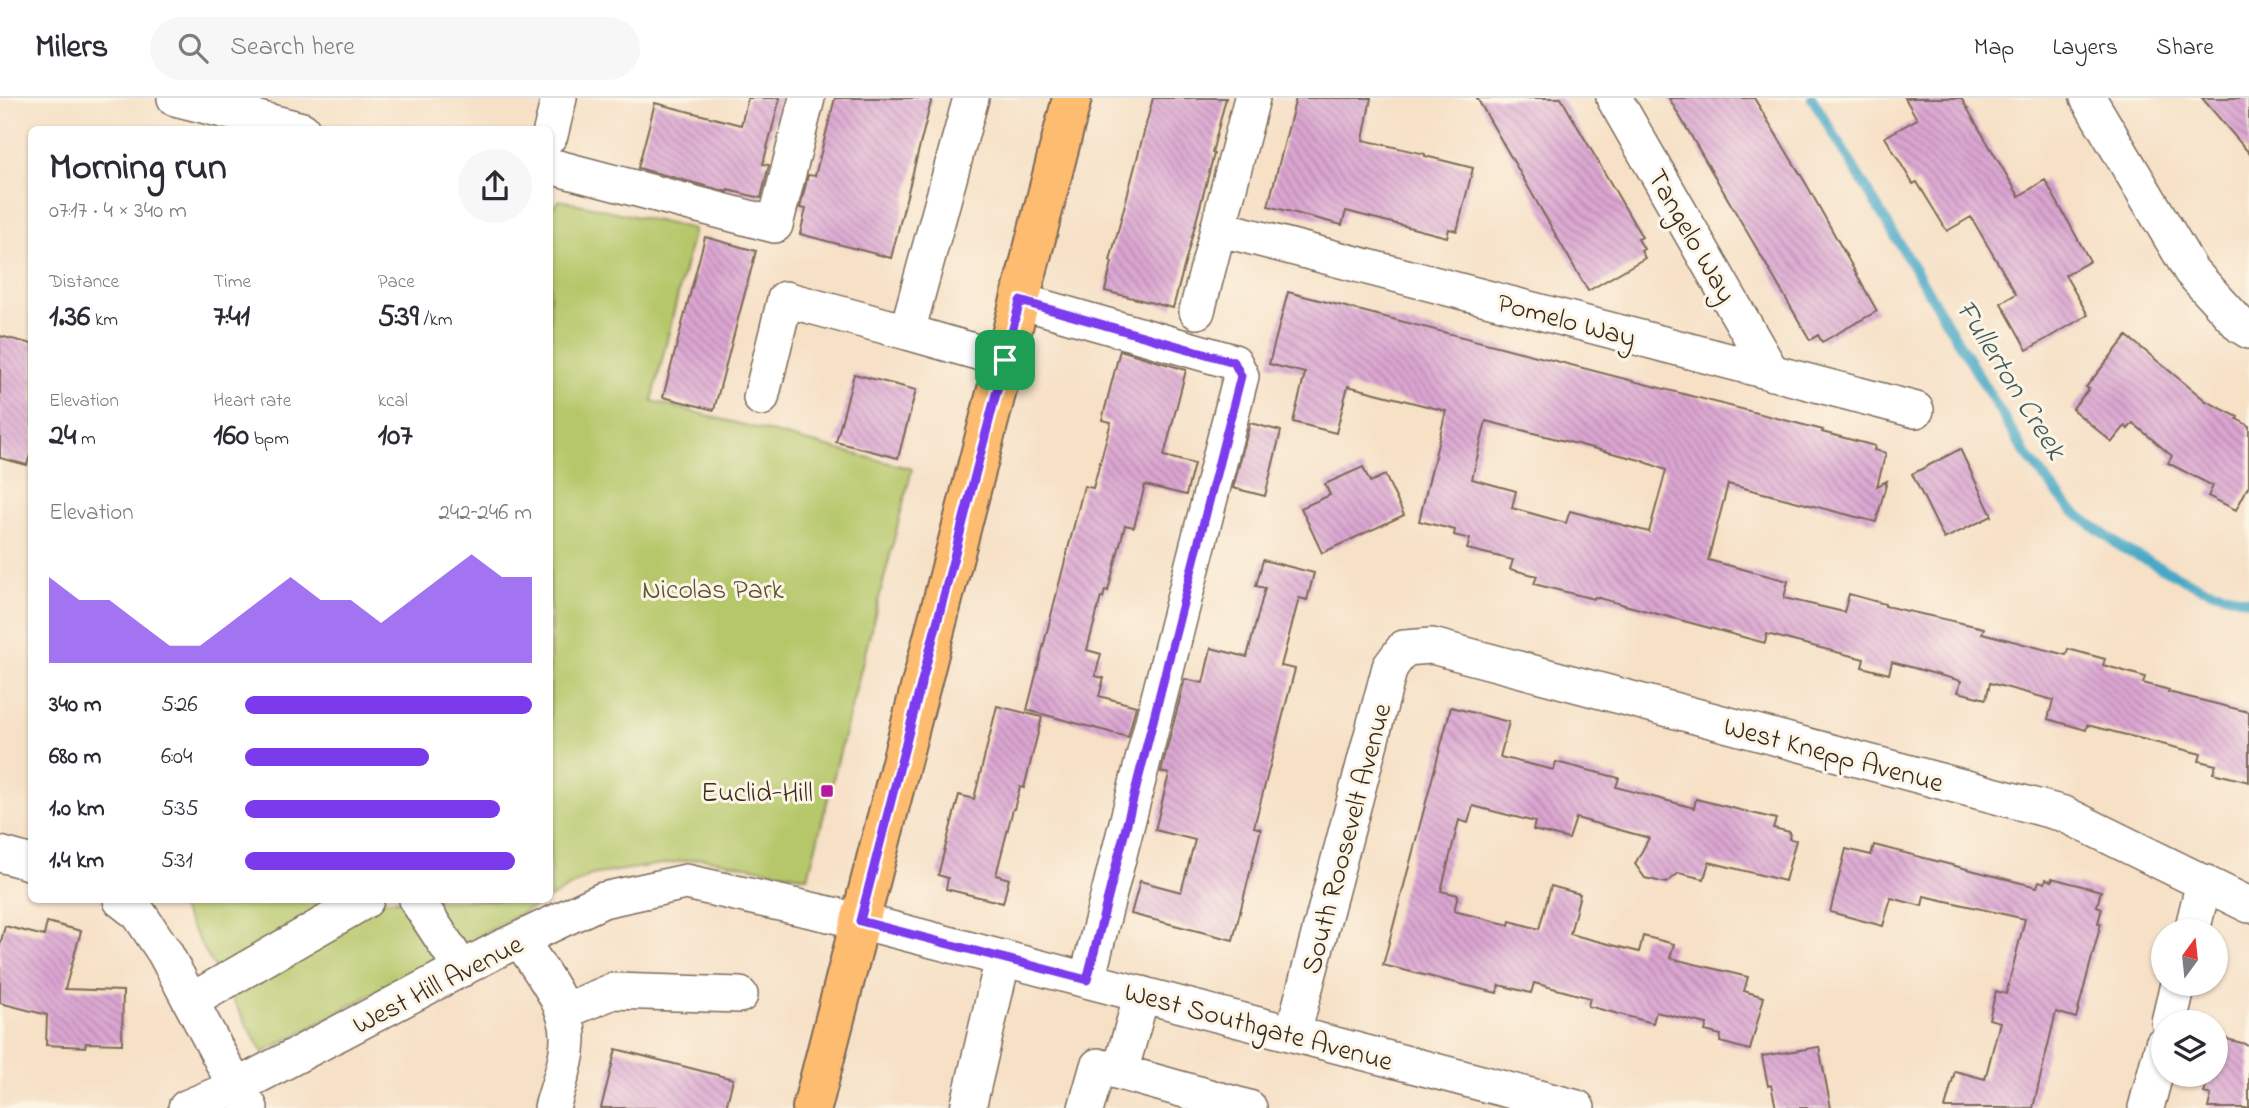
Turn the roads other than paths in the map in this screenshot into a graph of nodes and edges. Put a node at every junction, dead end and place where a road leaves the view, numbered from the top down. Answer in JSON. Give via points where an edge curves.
{"nodes":[{"id":1,"x":175,"y":98,"type":"edge"},
{"id":2,"x":559,"y":98,"type":"edge"},
{"id":3,"x":807,"y":98,"type":"edge"},
{"id":4,"x":971,"y":98,"type":"edge"},
{"id":5,"x":1072,"y":98,"type":"edge"},
{"id":6,"x":1252,"y":98,"type":"edge"},
{"id":7,"x":1614,"y":98,"type":"edge"},
{"id":8,"x":2088,"y":98,"type":"edge"},
{"id":9,"x":225,"y":120,"type":"edge"},
{"id":10,"x":271,"y":126,"type":"edge"},
{"id":11,"x":552,"y":126,"type":"edge"},
{"id":12,"x":553,"y":167,"type":"edge"},
{"id":13,"x":1218,"y":228,"type":"junction"},
{"id":14,"x":1020,"y":301,"type":"junction"},
{"id":15,"x":1197,"y":312,"type":"dead end"},
{"id":16,"x":2249,"y":331,"type":"edge"},
{"id":17,"x":907,"y":332,"type":"junction"},
{"id":18,"x":1005,"y":360,"type":"junction"},
{"id":19,"x":1772,"y":373,"type":"junction"},
{"id":20,"x":761,"y":398,"type":"dead end"},
{"id":21,"x":1916,"y":410,"type":"dead end"},
{"id":22,"x":1404,"y":648,"type":"joint"},
{"id":23,"x":0,"y":854,"type":"edge"},
{"id":24,"x":28,"y":862,"type":"edge"},
{"id":25,"x":2204,"y":882,"type":"junction"},
{"id":26,"x":125,"y":903,"type":"edge"},
{"id":27,"x":361,"y":903,"type":"edge"},
{"id":28,"x":419,"y":903,"type":"edge"},
{"id":29,"x":2249,"y":905,"type":"edge"},
{"id":30,"x":2195,"y":919,"type":"edge"},
{"id":31,"x":860,"y":921,"type":"junction"},
{"id":32,"x":520,"y":939,"type":"junction"},
{"id":33,"x":1003,"y":958,"type":"junction"},
{"id":34,"x":462,"y":969,"type":"junction"},
{"id":35,"x":1087,"y":980,"type":"junction"},
{"id":36,"x":1142,"y":994,"type":"junction"},
{"id":37,"x":740,"y":995,"type":"dead end"},
{"id":38,"x":191,"y":1001,"type":"junction"},
{"id":39,"x":565,"y":1011,"type":"junction"},
{"id":40,"x":1293,"y":1033,"type":"junction"},
{"id":41,"x":1120,"y":1072,"type":"junction"},
{"id":42,"x":2152,"y":1087,"type":"edge"},
{"id":43,"x":243,"y":1098,"type":"edge"},
{"id":44,"x":186,"y":1108,"type":"edge"},
{"id":45,"x":552,"y":1108,"type":"edge"},
{"id":46,"x":812,"y":1108,"type":"edge"},
{"id":47,"x":968,"y":1108,"type":"edge"},
{"id":48,"x":1086,"y":1108,"type":"edge"},
{"id":49,"x":1249,"y":1108,"type":"edge"},
{"id":50,"x":1577,"y":1108,"type":"edge"},
{"id":51,"x":2147,"y":1108,"type":"edge"}],
"edges":[{"from":1,"to":9,"type":"street"},
{"from":2,"to":11,"type":"street"},
{"from":3,"to":12,"type":"street","via":[[775,225]]},
{"from":4,"to":17,"type":"street"},
{"from":5,"to":14,"type":"main road"},
{"from":6,"to":13,"type":"street"},
{"from":7,"to":19,"type":"street","name":"Tangelo Way"},
{"from":8,"to":16,"type":"street","via":[[2191,271]]},
{"from":9,"to":10,"type":"street"},
{"from":13,"to":15,"type":"street"},
{"from":13,"to":19,"type":"street","name":"Pomelo Way"},
{"from":14,"to":18,"type":"main road"},
{"from":14,"to":35,"type":"street","via":[[1234,362],[1241,376]]},
{"from":17,"to":18,"type":"street"},
{"from":17,"to":20,"type":"street","via":[[785,299]]},
{"from":18,"to":31,"type":"main road"},
{"from":19,"to":21,"type":"street","name":"Pomelo Way"},
{"from":22,"to":25,"type":"street","name":"West Knepp Avenue","via":[[1432,646],[2064,814]]},
{"from":22,"to":40,"type":"street","name":"South Roosevelt Avenue","via":[[1390,667]]},
{"from":23,"to":24,"type":"street"},
{"from":25,"to":29,"type":"street","name":"West Knepp Avenue"},
{"from":25,"to":30,"type":"street"},
{"from":26,"to":38,"type":"street","via":[[139,915],[165,953]]},
{"from":27,"to":38,"type":"street"},
{"from":28,"to":34,"type":"street"},
{"from":31,"to":32,"type":"street","name":"West Hill Avenue","via":[[686,881],[603,900]]},
{"from":31,"to":33,"type":"street","name":"West Southgate Avenue"},
{"from":31,"to":46,"type":"main road"},
{"from":32,"to":34,"type":"street","name":"West Hill Avenue"},
{"from":32,"to":39,"type":"street"},
{"from":33,"to":35,"type":"street","name":"West Southgate Avenue"},
{"from":33,"to":47,"type":"street"},
{"from":34,"to":43,"type":"street","name":"West Hill Avenue"},
{"from":35,"to":36,"type":"street","name":"West Southgate Avenue"},
{"from":36,"to":40,"type":"street","name":"West Southgate Avenue"},
{"from":36,"to":41,"type":"street"},
{"from":37,"to":39,"type":"street","via":[[613,991]]},
{"from":38,"to":43,"type":"street"},
{"from":39,"to":45,"type":"street","via":[[569,1035]]},
{"from":40,"to":50,"type":"street","name":"West Southgate Avenue"},
{"from":41,"to":48,"type":"street","via":[[1098,1066]]},
{"from":41,"to":49,"type":"street"},
{"from":42,"to":51,"type":"street"},
{"from":43,"to":44,"type":"street","name":"West Hill Avenue"}]}
